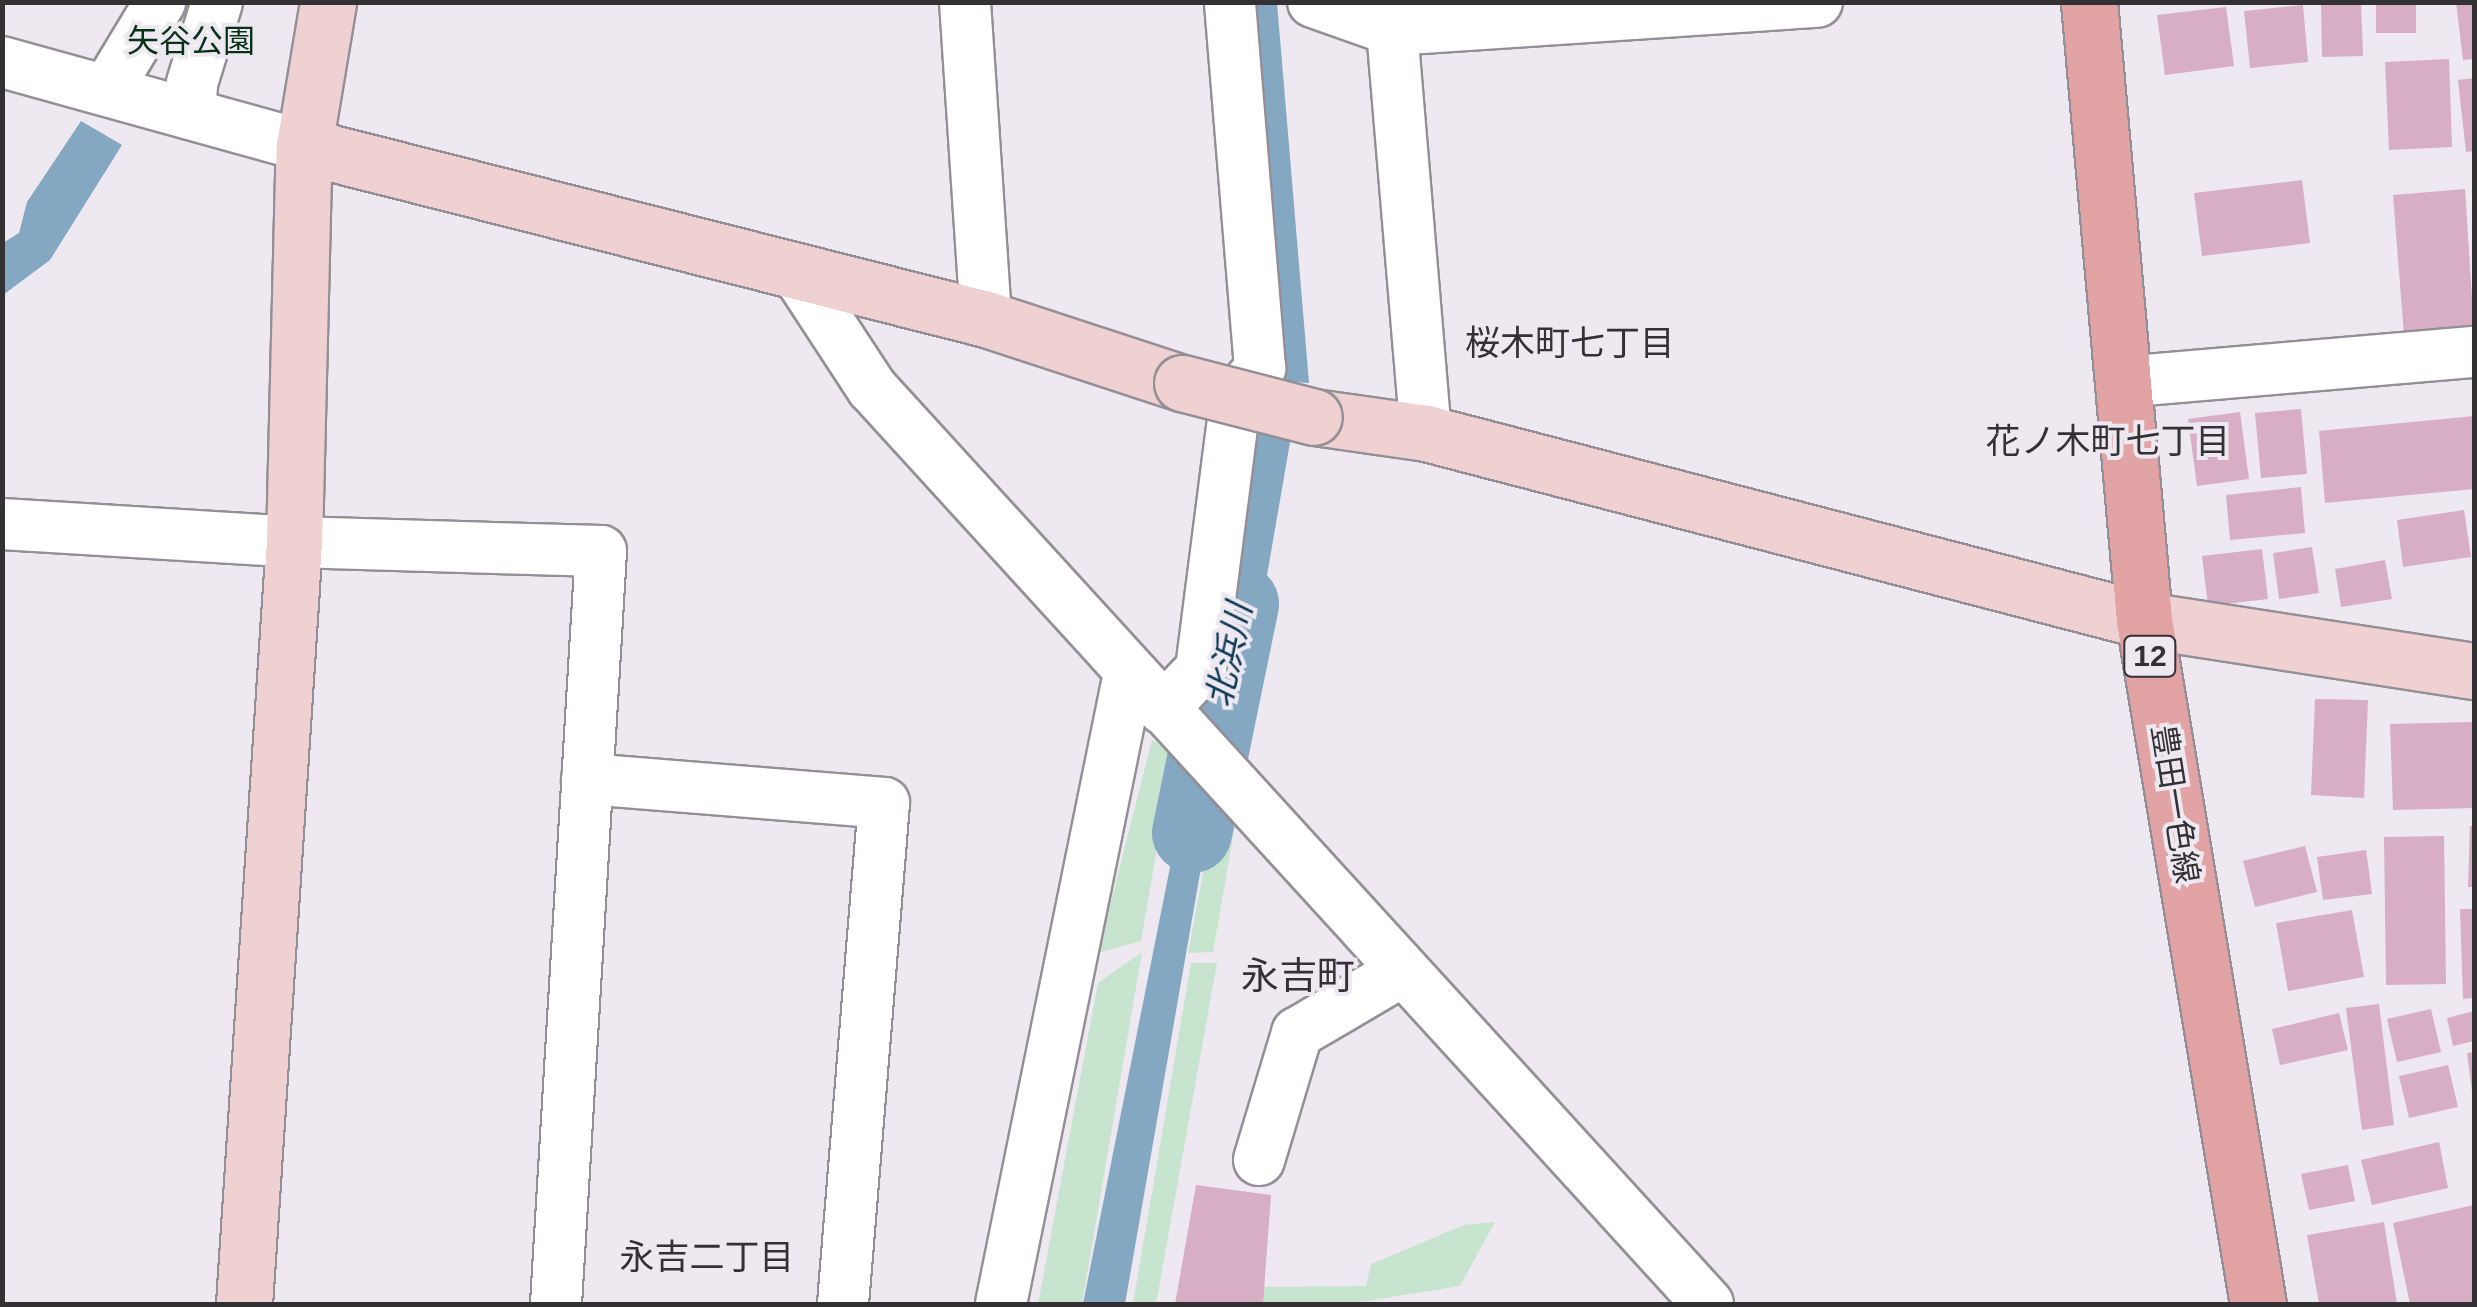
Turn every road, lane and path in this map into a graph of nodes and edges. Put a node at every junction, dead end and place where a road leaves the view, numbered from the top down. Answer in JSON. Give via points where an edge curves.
{"nodes":[{"id":1,"x":160,"y":2,"type":"edge"},
{"id":2,"x":217,"y":2,"type":"edge"},
{"id":3,"x":328,"y":2,"type":"edge"},
{"id":4,"x":964,"y":2,"type":"edge"},
{"id":5,"x":1230,"y":2,"type":"edge"},
{"id":6,"x":1313,"y":2,"type":"edge"},
{"id":7,"x":1817,"y":2,"type":"edge"},
{"id":8,"x":2089,"y":2,"type":"edge"},
{"id":9,"x":1392,"y":30,"type":"junction"},
{"id":10,"x":2,"y":62,"type":"edge"},
{"id":11,"x":107,"y":90,"type":"junction"},
{"id":12,"x":190,"y":114,"type":"junction"},
{"id":13,"x":304,"y":146,"type":"junction"},
{"id":14,"x":796,"y":272,"type":"junction"},
{"id":15,"x":986,"y":319,"type":"junction"},
{"id":16,"x":2474,"y":352,"type":"edge"},
{"id":17,"x":2122,"y":382,"type":"junction"},
{"id":18,"x":1236,"y":397,"type":"junction"},
{"id":19,"x":1426,"y":432,"type":"junction"},
{"id":20,"x":2,"y":524,"type":"edge"},
{"id":21,"x":294,"y":542,"type":"junction"},
{"id":22,"x":2144,"y":620,"type":"junction"},
{"id":23,"x":2474,"y":671,"type":"edge"},
{"id":24,"x":1129,"y":673,"type":"junction"},
{"id":25,"x":1168,"y":714,"type":"junction"},
{"id":26,"x":587,"y":779,"type":"junction"},
{"id":27,"x":1400,"y":972,"type":"junction"},
{"id":28,"x":1259,"y":1160,"type":"dead end"},
{"id":29,"x":244,"y":1304,"type":"edge"},
{"id":30,"x":556,"y":1304,"type":"edge"},
{"id":31,"x":843,"y":1304,"type":"edge"},
{"id":32,"x":1001,"y":1304,"type":"edge"},
{"id":33,"x":1708,"y":1304,"type":"edge"},
{"id":34,"x":2258,"y":1304,"type":"edge"}],
"edges":[{"from":1,"to":11,"type":"street"},
{"from":2,"to":12,"type":"street","via":[[192,82]]},
{"from":3,"to":13,"type":"street"},
{"from":4,"to":15,"type":"street"},
{"from":5,"to":18,"type":"street","via":[[1260,368]]},
{"from":6,"to":9,"type":"street"},
{"from":7,"to":9,"type":"street"},
{"from":8,"to":17,"type":"main road","name":"豊田一色線","number":"12"},
{"from":9,"to":19,"type":"street"},
{"from":10,"to":11,"type":"street"},
{"from":11,"to":12,"type":"street"},
{"from":12,"to":13,"type":"street"},
{"from":13,"to":14,"type":"street"},
{"from":13,"to":21,"type":"street"},
{"from":14,"to":15,"type":"street"},
{"from":14,"to":24,"type":"street","via":[[872,388]]},
{"from":15,"to":18,"type":"street","bridge":true},
{"from":16,"to":17,"type":"street"},
{"from":17,"to":22,"type":"main road","name":"豊田一色線","number":"12"},
{"from":18,"to":19,"type":"street","bridge":true,"via":[[1314,417]]},
{"from":18,"to":25,"type":"street","via":[[1200,669]]},
{"from":19,"to":22,"type":"street"},
{"from":20,"to":21,"type":"street"},
{"from":21,"to":26,"type":"street","via":[[601,551]]},
{"from":21,"to":29,"type":"street"},
{"from":22,"to":23,"type":"street"},
{"from":22,"to":34,"type":"main road","name":"豊田一色線","number":"12"},
{"from":24,"to":25,"type":"street"},
{"from":24,"to":32,"type":"street"},
{"from":25,"to":27,"type":"street"},
{"from":26,"to":30,"type":"street"},
{"from":26,"to":31,"type":"street","via":[[884,803]]},
{"from":27,"to":28,"type":"street","via":[[1297,1032]]},
{"from":27,"to":33,"type":"street"}]}
